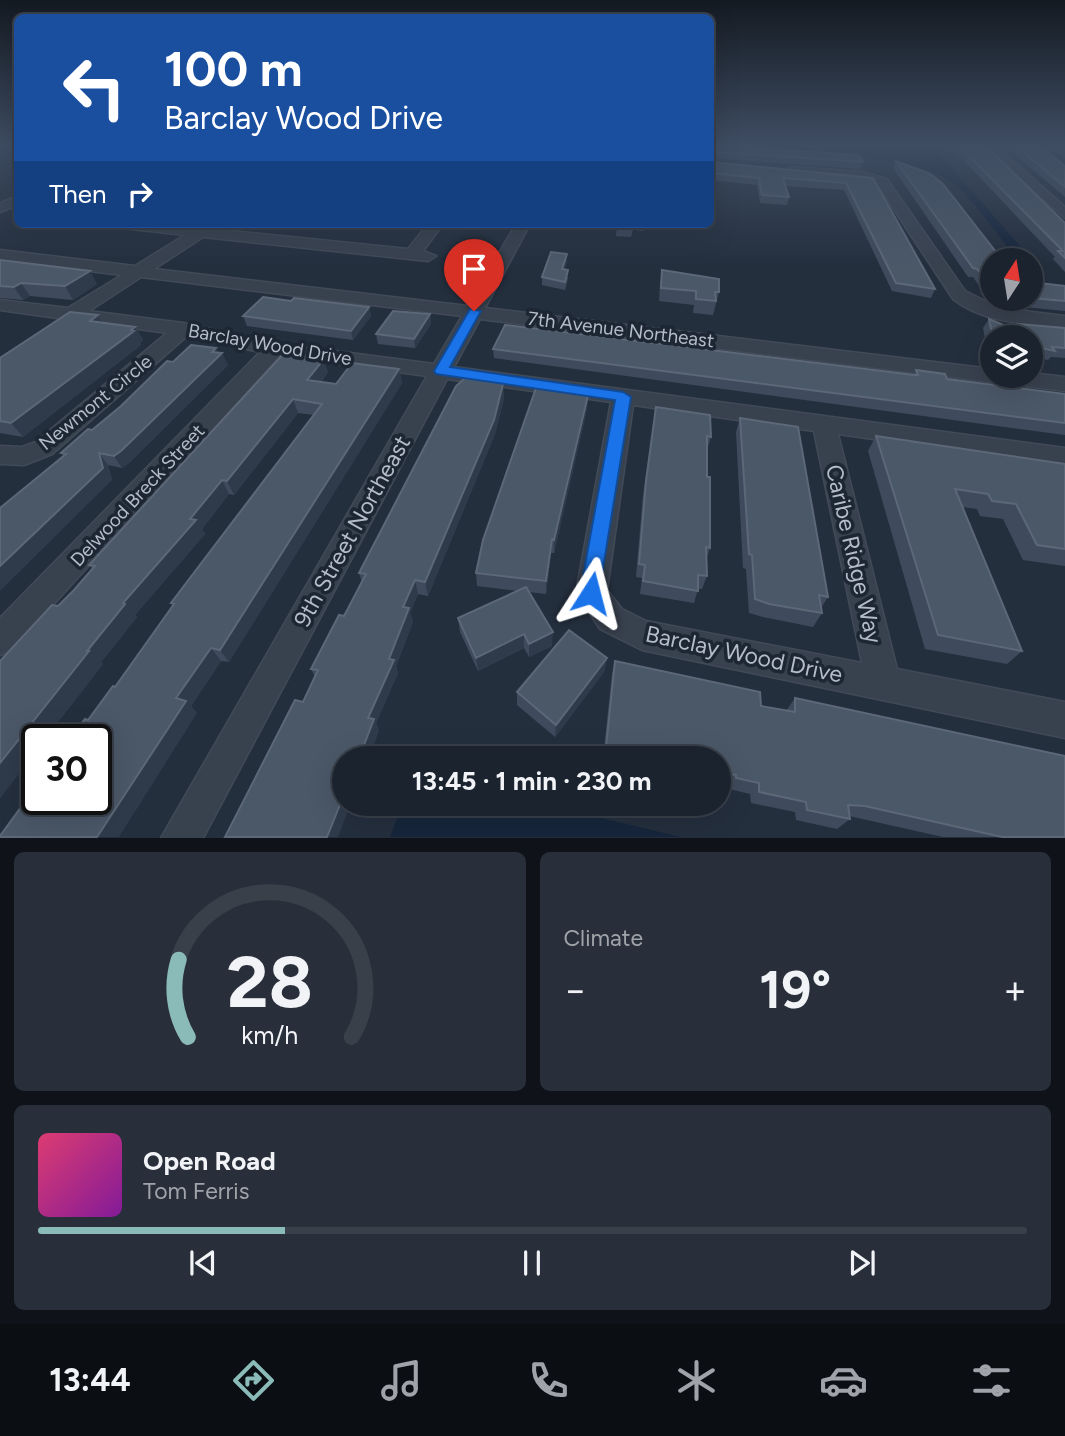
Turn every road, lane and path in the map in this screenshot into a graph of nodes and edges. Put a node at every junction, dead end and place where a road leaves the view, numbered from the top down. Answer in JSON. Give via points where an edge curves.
{"nodes":[{"id":1,"x":888,"y":186,"type":"edge"},
{"id":2,"x":1034,"y":186,"type":"edge"},
{"id":3,"x":1065,"y":214,"type":"edge"},
{"id":4,"x":201,"y":228,"type":"edge"},
{"id":5,"x":433,"y":228,"type":"edge"},
{"id":6,"x":521,"y":228,"type":"edge"},
{"id":7,"x":0,"y":254,"type":"edge"},
{"id":8,"x":412,"y":254,"type":"junction"},
{"id":9,"x":428,"y":256,"type":"dead end"},
{"id":10,"x":137,"y":270,"type":"junction"},
{"id":11,"x":0,"y":305,"type":"edge"},
{"id":12,"x":474,"y":311,"type":"junction"},
{"id":13,"x":72,"y":314,"type":"junction"},
{"id":14,"x":1065,"y":321,"type":"edge"},
{"id":15,"x":51,"y":328,"type":"edge"},
{"id":16,"x":183,"y":329,"type":"junction"},
{"id":17,"x":274,"y":349,"type":"junction"},
{"id":18,"x":442,"y":371,"type":"junction"},
{"id":19,"x":980,"y":374,"type":"edge"},
{"id":20,"x":1043,"y":381,"type":"edge"},
{"id":21,"x":1065,"y":384,"type":"edge"},
{"id":22,"x":623,"y":397,"type":"junction"},
{"id":23,"x":824,"y":425,"type":"junction"},
{"id":24,"x":0,"y":455,"type":"edge"},
{"id":25,"x":1065,"y":457,"type":"edge"},
{"id":26,"x":0,"y":640,"type":"edge"},
{"id":27,"x":883,"y":682,"type":"junction"},
{"id":28,"x":1065,"y":720,"type":"edge"},
{"id":29,"x":181,"y":838,"type":"edge"}],
"edges":[{"from":1,"to":14,"type":"street","via":[[959,295],[972,307]]},
{"from":2,"to":3,"type":"street"},
{"from":4,"to":8,"type":"street"},
{"from":4,"to":10,"type":"street"},
{"from":5,"to":8,"type":"street"},
{"from":6,"to":12,"type":"street","name":"9th Street Northeast"},
{"from":7,"to":10,"type":"street","name":"7th Avenue Northeast"},
{"from":8,"to":9,"type":"street"},
{"from":10,"to":12,"type":"street","name":"7th Avenue Northeast"},
{"from":10,"to":13,"type":"street"},
{"from":11,"to":13,"type":"street","name":"Barclay Wood Drive"},
{"from":12,"to":18,"type":"street","name":"9th Street Northeast"},
{"from":12,"to":19,"type":"street","name":"7th Avenue Northeast"},
{"from":13,"to":15,"type":"street"},
{"from":13,"to":16,"type":"street","name":"Barclay Wood Drive"},
{"from":16,"to":17,"type":"street","name":"Barclay Wood Drive"},
{"from":16,"to":24,"type":"street","name":"Newmont Circle","via":[[44,447],[24,456]]},
{"from":17,"to":18,"type":"street","name":"Barclay Wood Drive"},
{"from":17,"to":26,"type":"street","name":"Delwood Breck Street"},
{"from":18,"to":22,"type":"street","name":"Barclay Wood Drive"},
{"from":18,"to":29,"type":"street","name":"9th Street Northeast"},
{"from":20,"to":21,"type":"street"},
{"from":22,"to":23,"type":"street","name":"Barclay Wood Drive"},
{"from":22,"to":27,"type":"street","name":"Barclay Wood Drive","via":[[591,593],[611,619],[642,635]]},
{"from":23,"to":25,"type":"street","name":"Barclay Wood Drive"},
{"from":23,"to":27,"type":"street","name":"Caribe Ridge Way"},
{"from":27,"to":28,"type":"street","name":"Barclay Wood Drive"}]}
